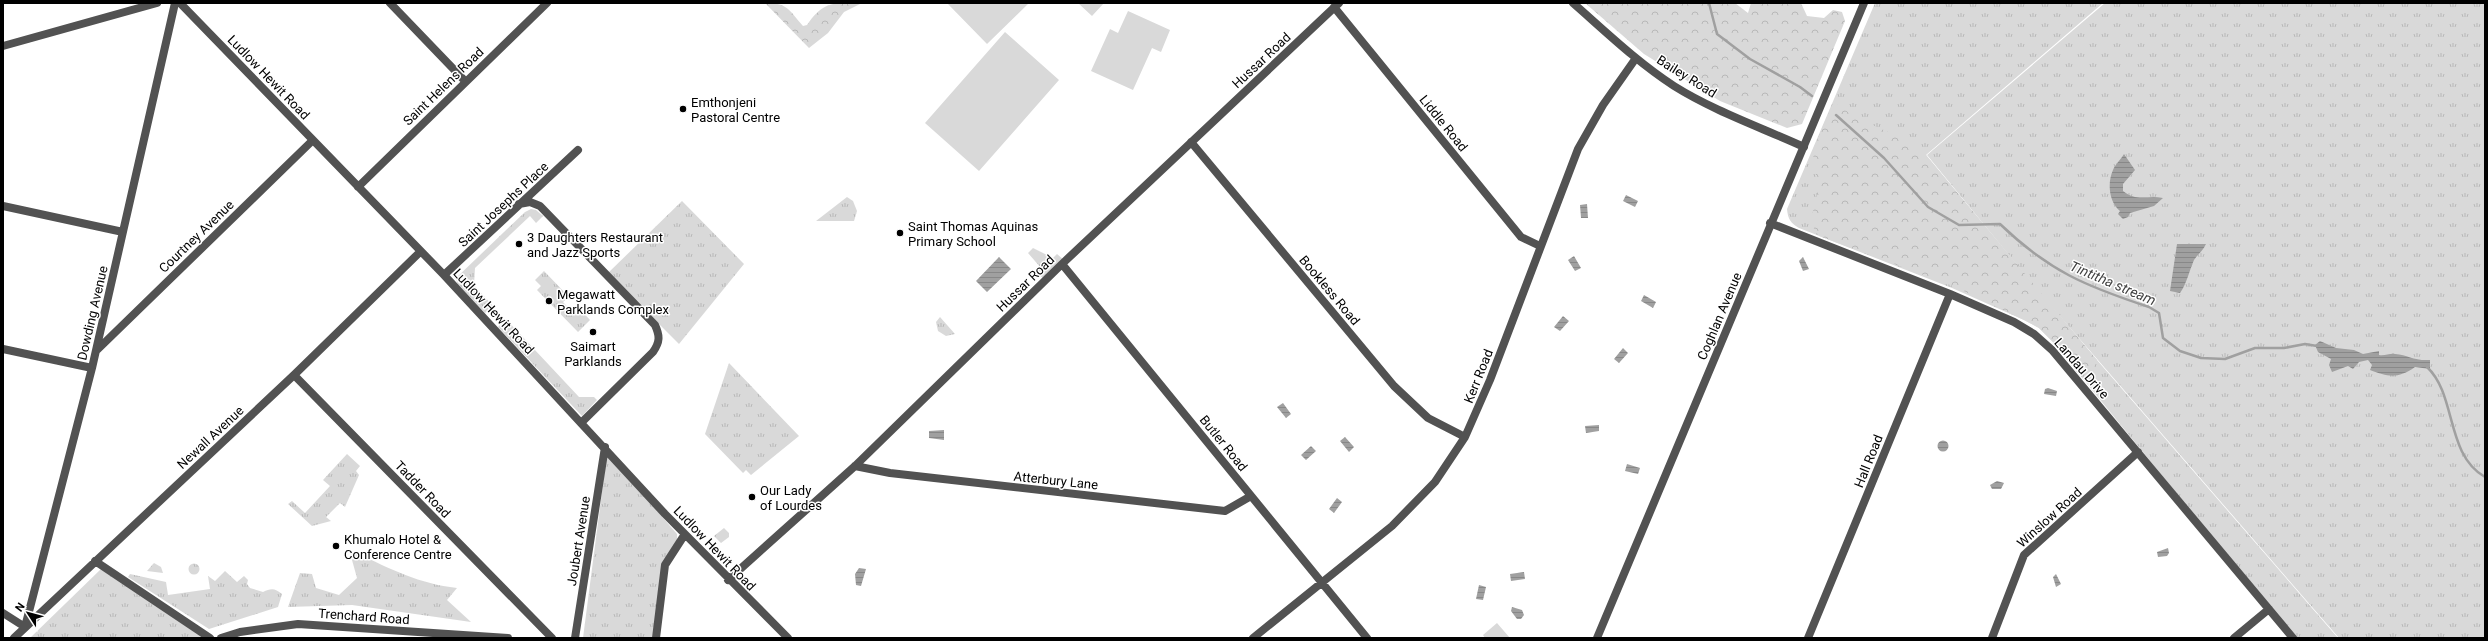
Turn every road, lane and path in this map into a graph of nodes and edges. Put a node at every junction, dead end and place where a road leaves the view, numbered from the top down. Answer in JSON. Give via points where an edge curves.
{"nodes":[{"id":1,"x":158,"y":3,"type":"edge"},
{"id":2,"x":175,"y":3,"type":"edge"},
{"id":3,"x":180,"y":3,"type":"edge"},
{"id":4,"x":390,"y":3,"type":"edge"},
{"id":5,"x":547,"y":3,"type":"edge"},
{"id":6,"x":1573,"y":3,"type":"edge"},
{"id":7,"x":1864,"y":3,"type":"edge"},
{"id":8,"x":1337,"y":5,"type":"edge"},
{"id":9,"x":3,"y":46,"type":"edge"},
{"id":10,"x":1636,"y":58,"type":"junction"},
{"id":11,"x":465,"y":81,"type":"junction"},
{"id":12,"x":313,"y":140,"type":"junction"},
{"id":13,"x":1191,"y":142,"type":"junction"},
{"id":14,"x":1804,"y":147,"type":"junction"},
{"id":15,"x":578,"y":150,"type":"dead end"},
{"id":16,"x":358,"y":187,"type":"junction"},
{"id":17,"x":519,"y":204,"type":"junction"},
{"id":18,"x":3,"y":206,"type":"edge"},
{"id":19,"x":1770,"y":224,"type":"junction"},
{"id":20,"x":123,"y":232,"type":"junction"},
{"id":21,"x":1540,"y":246,"type":"junction"},
{"id":22,"x":420,"y":252,"type":"junction"},
{"id":23,"x":1062,"y":264,"type":"junction"},
{"id":24,"x":444,"y":275,"type":"junction"},
{"id":25,"x":1950,"y":294,"type":"junction"},
{"id":26,"x":3,"y":349,"type":"edge"},
{"id":27,"x":96,"y":350,"type":"junction"},
{"id":28,"x":92,"y":368,"type":"junction"},
{"id":29,"x":294,"y":375,"type":"junction"},
{"id":30,"x":582,"y":422,"type":"junction"},
{"id":31,"x":1465,"y":437,"type":"junction"},
{"id":32,"x":605,"y":447,"type":"junction"},
{"id":33,"x":2138,"y":452,"type":"junction"},
{"id":34,"x":855,"y":466,"type":"junction"},
{"id":35,"x":1251,"y":496,"type":"junction"},
{"id":36,"x":685,"y":534,"type":"junction"},
{"id":37,"x":95,"y":561,"type":"junction"},
{"id":38,"x":728,"y":580,"type":"junction"},
{"id":39,"x":1322,"y":582,"type":"junction"},
{"id":40,"x":2269,"y":609,"type":"junction"},
{"id":41,"x":3,"y":613,"type":"edge"},
{"id":42,"x":25,"y":627,"type":"junction"},
{"id":43,"x":14,"y":638,"type":"edge"},
{"id":44,"x":210,"y":638,"type":"edge"},
{"id":45,"x":221,"y":638,"type":"edge"},
{"id":46,"x":508,"y":638,"type":"edge"},
{"id":47,"x":552,"y":638,"type":"edge"},
{"id":48,"x":575,"y":638,"type":"edge"},
{"id":49,"x":656,"y":638,"type":"edge"},
{"id":50,"x":788,"y":638,"type":"edge"},
{"id":51,"x":1253,"y":638,"type":"edge"},
{"id":52,"x":1367,"y":638,"type":"edge"},
{"id":53,"x":1596,"y":638,"type":"edge"},
{"id":54,"x":1808,"y":638,"type":"edge"},
{"id":55,"x":1992,"y":638,"type":"edge"},
{"id":56,"x":2234,"y":638,"type":"edge"},
{"id":57,"x":2293,"y":638,"type":"edge"}],
"edges":[{"from":1,"to":9,"type":"street"},
{"from":2,"to":20,"type":"street","name":"Dowding Avenue"},
{"from":3,"to":12,"type":"street","name":"Ludlow Hewit Road"},
{"from":4,"to":11,"type":"street"},
{"from":5,"to":11,"type":"street","name":"Saint Helens Road"},
{"from":6,"to":10,"type":"street","name":"Bailey Road"},
{"from":7,"to":14,"type":"street","name":"Coghlan Avenue"},
{"from":8,"to":13,"type":"street","name":"Hussar Road"},
{"from":8,"to":21,"type":"street","name":"Liddle Road","via":[[1521,237]]},
{"from":10,"to":14,"type":"street","name":"Bailey Road","via":[[1694,97]]},
{"from":10,"to":21,"type":"street","name":"Kerr Road","via":[[1588,128]]},
{"from":11,"to":16,"type":"street","name":"Saint Helens Road"},
{"from":12,"to":16,"type":"street","name":"Ludlow Hewit Road"},
{"from":12,"to":27,"type":"street","name":"Courtney Avenue"},
{"from":13,"to":23,"type":"street","name":"Hussar Road"},
{"from":13,"to":31,"type":"street","name":"Bookless Road","via":[[1394,386],[1428,418]]},
{"from":14,"to":19,"type":"street","name":"Coghlan Avenue"},
{"from":15,"to":17,"type":"street","name":"Saint Josephs Place"},
{"from":16,"to":22,"type":"street","name":"Ludlow Hewit Road"},
{"from":17,"to":24,"type":"street","name":"Saint Josephs Place"},
{"from":17,"to":30,"type":"street","via":[[530,202],[540,206],[655,325],[658,332],[659,340],[654,352]]},
{"from":18,"to":20,"type":"street"},
{"from":19,"to":25,"type":"street","name":"Landau Drive"},
{"from":19,"to":53,"type":"street","name":"Coghlan Avenue"},
{"from":20,"to":27,"type":"street","name":"Dowding Avenue"},
{"from":21,"to":31,"type":"street","name":"Kerr Road","via":[[1490,380]]},
{"from":22,"to":24,"type":"street","name":"Ludlow Hewit Road"},
{"from":22,"to":29,"type":"street","name":"Newall Avenue"},
{"from":23,"to":34,"type":"street","name":"Hussar Road"},
{"from":23,"to":35,"type":"street","name":"Butler Road"},
{"from":24,"to":30,"type":"street","name":"Ludlow Hewit Road"},
{"from":25,"to":33,"type":"street","name":"Landau Drive","via":[[2034,334],[2052,350]]},
{"from":25,"to":54,"type":"street","name":"Hall Road"},
{"from":26,"to":28,"type":"street"},
{"from":27,"to":28,"type":"street","name":"Dowding Avenue"},
{"from":28,"to":42,"type":"street","name":"Dowding Avenue"},
{"from":29,"to":37,"type":"street","name":"Newall Avenue"},
{"from":29,"to":47,"type":"street","name":"Tadder Road"},
{"from":30,"to":32,"type":"street","name":"Ludlow Hewit Road"},
{"from":31,"to":39,"type":"street","name":"Kerr Road","via":[[1435,482],[1411,507],[1392,526]]},
{"from":32,"to":36,"type":"street","name":"Ludlow Hewit Road"},
{"from":32,"to":48,"type":"street","name":"Joubert Avenue"},
{"from":33,"to":40,"type":"street","name":"Landau Drive"},
{"from":33,"to":55,"type":"street","name":"Winslow Road","via":[[2024,555]]},
{"from":34,"to":35,"type":"street","name":"Atterbury Lane","via":[[890,473],[1225,511]]},
{"from":34,"to":38,"type":"street","name":"Hussar Road"},
{"from":35,"to":39,"type":"street","name":"Butler Road"},
{"from":36,"to":38,"type":"street","name":"Ludlow Hewit Road"},
{"from":36,"to":49,"type":"street","via":[[665,565]]},
{"from":37,"to":42,"type":"street","name":"Newall Avenue"},
{"from":37,"to":44,"type":"street"},
{"from":38,"to":50,"type":"street","name":"Ludlow Hewit Road"},
{"from":39,"to":51,"type":"street","name":"Kerr Road"},
{"from":39,"to":52,"type":"street","name":"Butler Road"},
{"from":40,"to":56,"type":"street"},
{"from":40,"to":57,"type":"street","name":"Landau Drive"},
{"from":41,"to":42,"type":"street"},
{"from":42,"to":43,"type":"street","name":"Newall Avenue"},
{"from":45,"to":46,"type":"street","name":"Trenchard Road","via":[[240,632],[298,624]]}]}
